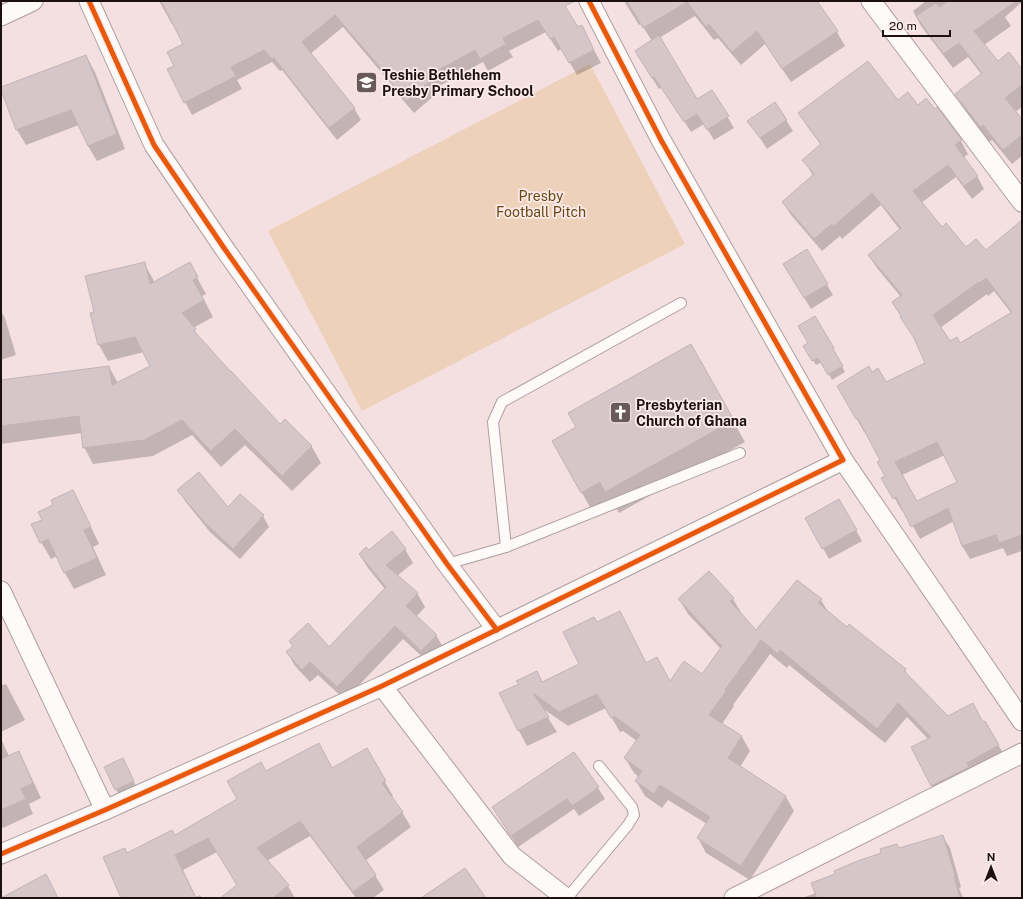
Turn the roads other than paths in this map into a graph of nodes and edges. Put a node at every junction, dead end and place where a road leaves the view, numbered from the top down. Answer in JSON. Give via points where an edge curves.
{"nodes":[{"id":1,"x":33,"y":1,"type":"edge"},
{"id":2,"x":89,"y":1,"type":"edge"},
{"id":3,"x":589,"y":1,"type":"edge"},
{"id":4,"x":871,"y":1,"type":"edge"},
{"id":5,"x":1,"y":16,"type":"edge"},
{"id":6,"x":1022,"y":202,"type":"edge"},
{"id":7,"x":682,"y":303,"type":"dead end"},
{"id":8,"x":740,"y":453,"type":"dead end"},
{"id":9,"x":843,"y":460,"type":"junction"},
{"id":10,"x":506,"y":547,"type":"junction"},
{"id":11,"x":447,"y":564,"type":"junction"},
{"id":12,"x":1,"y":591,"type":"edge"},
{"id":13,"x":497,"y":630,"type":"junction"},
{"id":14,"x":382,"y":686,"type":"junction"},
{"id":15,"x":1022,"y":721,"type":"edge"},
{"id":16,"x":1022,"y":753,"type":"edge"},
{"id":17,"x":600,"y":766,"type":"dead end"},
{"id":18,"x":105,"y":810,"type":"junction"},
{"id":19,"x":1,"y":854,"type":"edge"},
{"id":20,"x":566,"y":898,"type":"edge"},
{"id":21,"x":734,"y":898,"type":"edge"}],
"edges":[{"from":1,"to":5,"type":"street"},
{"from":2,"to":11,"type":"street","via":[[154,145]]},
{"from":3,"to":9,"type":"street","via":[[661,140]]},
{"from":4,"to":6,"type":"street"},
{"from":7,"to":10,"type":"lane","via":[[502,402],[493,422]]},
{"from":8,"to":10,"type":"lane"},
{"from":9,"to":13,"type":"street"},
{"from":9,"to":15,"type":"street"},
{"from":10,"to":11,"type":"lane"},
{"from":11,"to":13,"type":"street"},
{"from":12,"to":18,"type":"street"},
{"from":13,"to":14,"type":"street"},
{"from":14,"to":18,"type":"street"},
{"from":14,"to":20,"type":"street","via":[[512,856]]},
{"from":16,"to":21,"type":"street"},
{"from":17,"to":20,"type":"lane","via":[[632,807],[634,815]]},
{"from":18,"to":19,"type":"street"}]}
